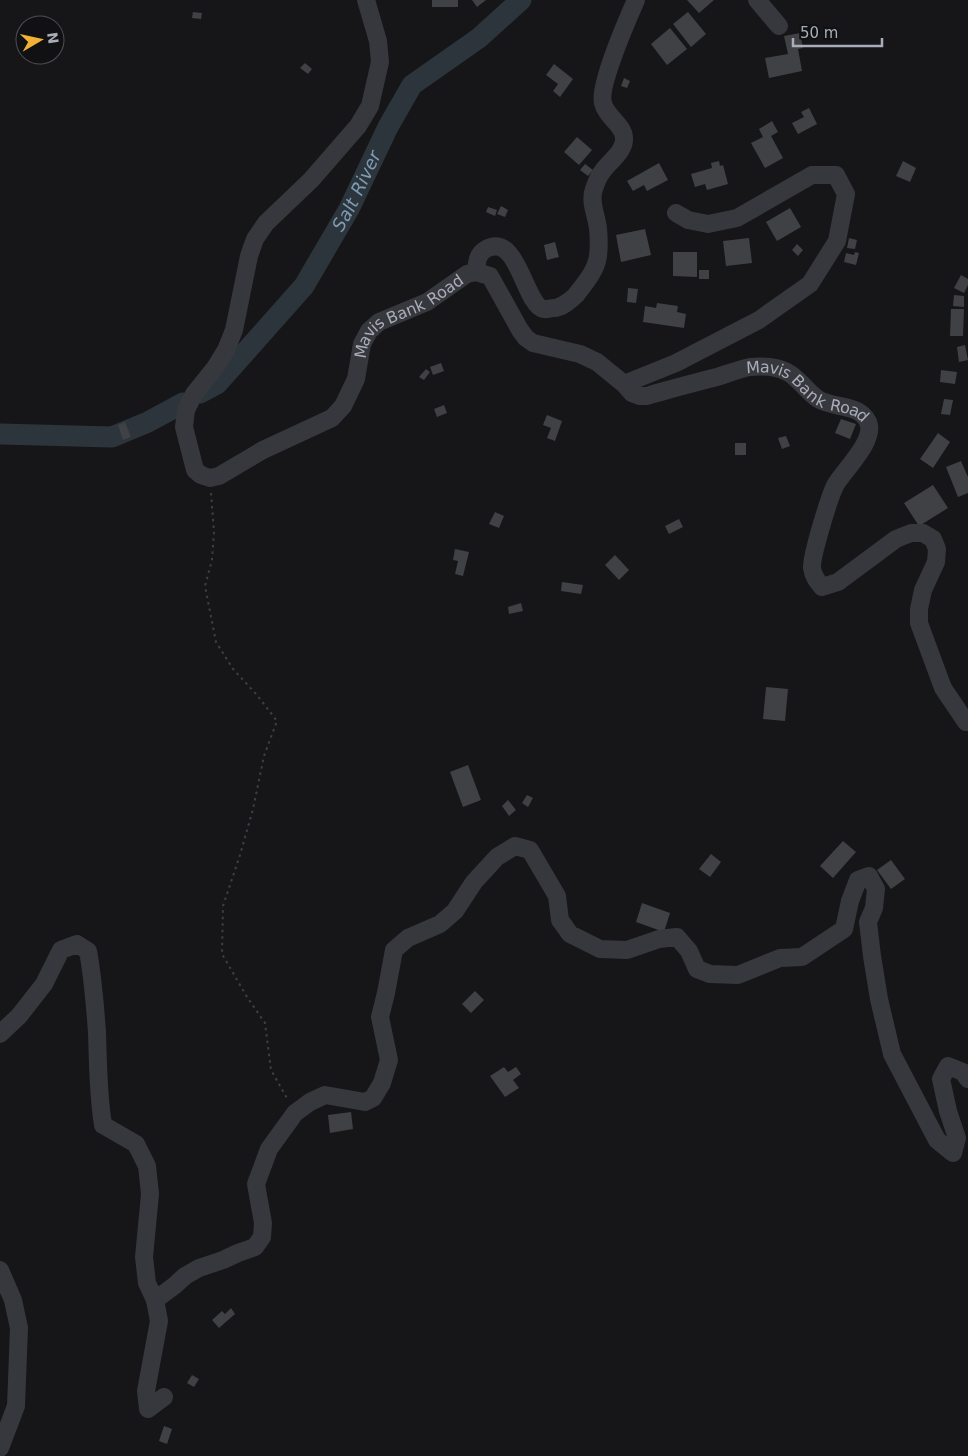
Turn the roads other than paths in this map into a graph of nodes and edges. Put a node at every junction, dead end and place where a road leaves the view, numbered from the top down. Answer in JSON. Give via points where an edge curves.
{"nodes":[{"id":1,"x":366,"y":0,"type":"edge"},
{"id":2,"x":636,"y":0,"type":"edge"},
{"id":3,"x":757,"y":0,"type":"edge"},
{"id":4,"x":779,"y":26,"type":"dead end"},
{"id":5,"x":676,"y":213,"type":"dead end"},
{"id":6,"x":476,"y":272,"type":"junction"},
{"id":7,"x":624,"y":384,"type":"junction"},
{"id":8,"x":968,"y":722,"type":"edge"},
{"id":9,"x":0,"y":1034,"type":"edge"},
{"id":10,"x":968,"y":1079,"type":"edge"},
{"id":11,"x":0,"y":1270,"type":"edge"},
{"id":12,"x":155,"y":1300,"type":"junction"},
{"id":13,"x":164,"y":1397,"type":"dead end"},
{"id":14,"x":0,"y":1448,"type":"edge"}],
"edges":[{"from":1,"to":6,"type":"street","name":"Mavis Bank Road","via":[[378,41],[380,62],[370,106],[358,126],[266,223],[255,239],[248,256],[234,330],[226,350],[186,410],[184,427],[195,470],[210,478],[219,476],[262,450],[332,418],[343,406],[356,379],[362,344],[369,331],[379,322],[427,302],[467,274]]},
{"from":2,"to":6,"type":"street","via":[[604,86],[602,101],[606,112],[621,129],[624,140],[622,148],[602,171],[593,190],[599,240],[597,262],[591,275],[574,297],[558,308],[543,309],[534,303],[515,262],[501,248],[490,247],[480,253]]},
{"from":3,"to":4,"type":"street"},
{"from":5,"to":7,"type":"street","via":[[688,220],[708,224],[737,218],[812,175],[836,175],[846,194],[837,241],[810,284],[759,320],[676,363]]},
{"from":6,"to":7,"type":"street","name":"Mavis Bank Road","via":[[490,276],[526,338],[534,344],[580,354],[597,362]]},
{"from":7,"to":8,"type":"street","name":"Mavis Bank Road","via":[[632,393],[647,396],[750,367],[773,367],[788,373],[826,404],[862,414],[869,423],[869,434],[865,446],[835,486],[813,552],[815,579],[822,587],[838,582],[896,539],[911,533],[923,533],[933,539],[937,548],[936,562],[923,590],[919,623],[943,688]]},
{"from":9,"to":12,"type":"street","via":[[44,984],[61,950],[77,944],[88,951],[103,1125],[136,1144],[147,1166],[150,1194],[144,1257],[147,1283]]},
{"from":10,"to":12,"type":"street","via":[[963,1072],[948,1066],[941,1079],[957,1138],[953,1153],[937,1140],[892,1054],[872,956],[868,922],[874,908],[876,889],[868,876],[858,880],[844,929],[802,957],[780,958],[738,975],[710,974],[696,969],[689,951],[677,936],[627,950],[600,950],[570,934],[560,920],[557,896],[530,850],[515,846],[497,857],[474,882],[456,911],[440,924],[408,938],[394,950],[380,1017],[389,1060],[382,1083],[373,1098],[365,1102],[325,1094],[295,1113],[269,1149],[256,1184],[263,1223],[262,1237],[255,1247],[199,1268]]},
{"from":11,"to":14,"type":"street","via":[[13,1300],[19,1328],[16,1406]]},
{"from":12,"to":13,"type":"street","via":[[158,1321],[146,1391],[148,1409]]}]}
